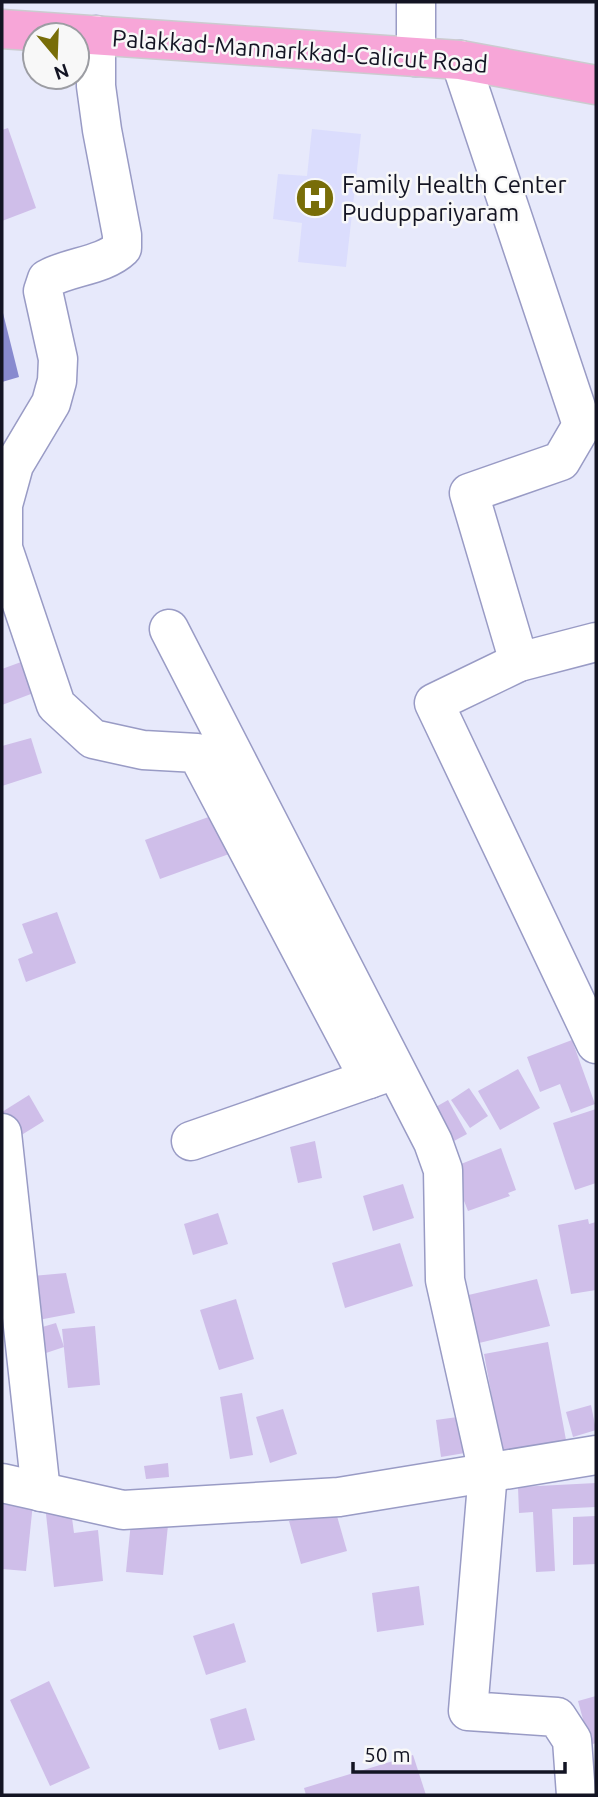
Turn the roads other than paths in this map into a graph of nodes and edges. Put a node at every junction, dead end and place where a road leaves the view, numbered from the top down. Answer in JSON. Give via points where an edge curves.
{"nodes":[{"id":1,"x":416,"y":2,"type":"edge"},
{"id":2,"x":2,"y":29,"type":"edge"},
{"id":3,"x":96,"y":36,"type":"junction"},
{"id":4,"x":416,"y":57,"type":"junction"},
{"id":5,"x":460,"y":60,"type":"junction"},
{"id":6,"x":596,"y":85,"type":"edge"},
{"id":7,"x":169,"y":629,"type":"dead end"},
{"id":8,"x":596,"y":642,"type":"edge"},
{"id":9,"x":519,"y":662,"type":"junction"},
{"id":10,"x":596,"y":1044,"type":"edge"},
{"id":11,"x":383,"y":1074,"type":"junction"},
{"id":12,"x":2,"y":1133,"type":"edge"},
{"id":13,"x":191,"y":1141,"type":"dead end"},
{"id":14,"x":6,"y":1205,"type":"edge"},
{"id":15,"x":596,"y":1454,"type":"edge"},
{"id":16,"x":488,"y":1472,"type":"junction"},
{"id":17,"x":2,"y":1483,"type":"edge"},
{"id":18,"x":41,"y":1492,"type":"junction"},
{"id":19,"x":576,"y":1795,"type":"edge"}],
"edges":[{"from":1,"to":4,"type":"street"},
{"from":2,"to":3,"type":"highway","name":"Palakkad-Mannarkkad-Calicut Road"},
{"from":3,"to":4,"type":"highway","name":"Palakkad-Mannarkkad-Calicut Road"},
{"from":3,"to":11,"type":"street","via":[[97,97],[122,248],[113,256],[47,279],[43,291],[58,359],[57,381],[51,402],[14,465],[3,505],[4,548],[56,705],[93,739],[143,750],[197,753]]},
{"from":4,"to":5,"type":"highway","name":"Palakkad-Mannarkkad-Calicut Road"},
{"from":5,"to":6,"type":"highway","name":"Palakkad-Mannarkkad-Calicut Road"},
{"from":5,"to":9,"type":"street","via":[[582,425],[561,461],[469,493]]},
{"from":7,"to":11,"type":"street"},
{"from":8,"to":9,"type":"street"},
{"from":9,"to":10,"type":"street","via":[[434,703]]},
{"from":11,"to":13,"type":"street"},
{"from":11,"to":16,"type":"street","via":[[433,1142],[443,1170],[445,1280]]},
{"from":12,"to":14,"type":"street"},
{"from":14,"to":18,"type":"street"},
{"from":15,"to":16,"type":"street"},
{"from":16,"to":18,"type":"street","via":[[340,1497],[122,1510]]},
{"from":16,"to":19,"type":"street","via":[[468,1711],[557,1717],[572,1740]]},
{"from":17,"to":18,"type":"street"}]}
